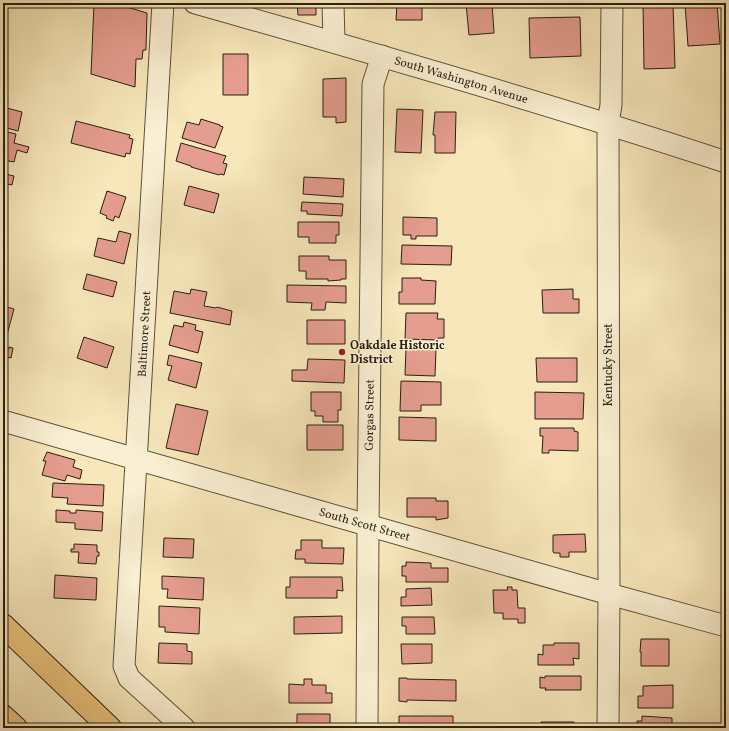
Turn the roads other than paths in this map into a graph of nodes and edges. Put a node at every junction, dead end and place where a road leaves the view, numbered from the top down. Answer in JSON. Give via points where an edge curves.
{"nodes":[{"id":1,"x":163,"y":3,"type":"edge"},
{"id":2,"x":195,"y":3,"type":"edge"},
{"id":3,"x":333,"y":3,"type":"edge"},
{"id":4,"x":612,"y":3,"type":"edge"},
{"id":5,"x":334,"y":42,"type":"junction"},
{"id":6,"x":382,"y":56,"type":"junction"},
{"id":7,"x":608,"y":123,"type":"junction"},
{"id":8,"x":726,"y":162,"type":"edge"},
{"id":9,"x":3,"y":421,"type":"edge"},
{"id":10,"x":137,"y":459,"type":"junction"},
{"id":11,"x":368,"y":525,"type":"junction"},
{"id":12,"x":609,"y":594,"type":"junction"},
{"id":13,"x":3,"y":625,"type":"edge"},
{"id":14,"x":726,"y":626,"type":"edge"},
{"id":15,"x":3,"y":716,"type":"edge"},
{"id":16,"x":16,"y":728,"type":"edge"},
{"id":17,"x":110,"y":728,"type":"edge"},
{"id":18,"x":184,"y":728,"type":"edge"},
{"id":19,"x":367,"y":728,"type":"edge"},
{"id":20,"x":608,"y":728,"type":"edge"}],
"edges":[{"from":1,"to":10,"type":"street","name":"Baltimore Street"},
{"from":2,"to":5,"type":"street","name":"South Washington Avenue"},
{"from":3,"to":5,"type":"street"},
{"from":4,"to":7,"type":"street","name":"Kentucky Street","via":[[611,105]]},
{"from":5,"to":6,"type":"street","name":"South Washington Avenue"},
{"from":6,"to":7,"type":"street","name":"South Washington Avenue"},
{"from":6,"to":11,"type":"street","name":"Gorgas Street","via":[[373,84]]},
{"from":7,"to":8,"type":"street","name":"South Washington Avenue"},
{"from":7,"to":12,"type":"street","name":"Kentucky Street"},
{"from":9,"to":10,"type":"street","name":"South Scott Street"},
{"from":10,"to":11,"type":"street","name":"South Scott Street"},
{"from":10,"to":18,"type":"street","name":"Baltimore Street","via":[[124,666],[129,678]]},
{"from":11,"to":12,"type":"street","name":"South Scott Street"},
{"from":11,"to":19,"type":"street","name":"Gorgas Street"},
{"from":12,"to":14,"type":"street","name":"South Scott Street"},
{"from":12,"to":20,"type":"street","name":"Kentucky Street"},
{"from":13,"to":17,"type":"highway"},
{"from":15,"to":16,"type":"highway"}]}
